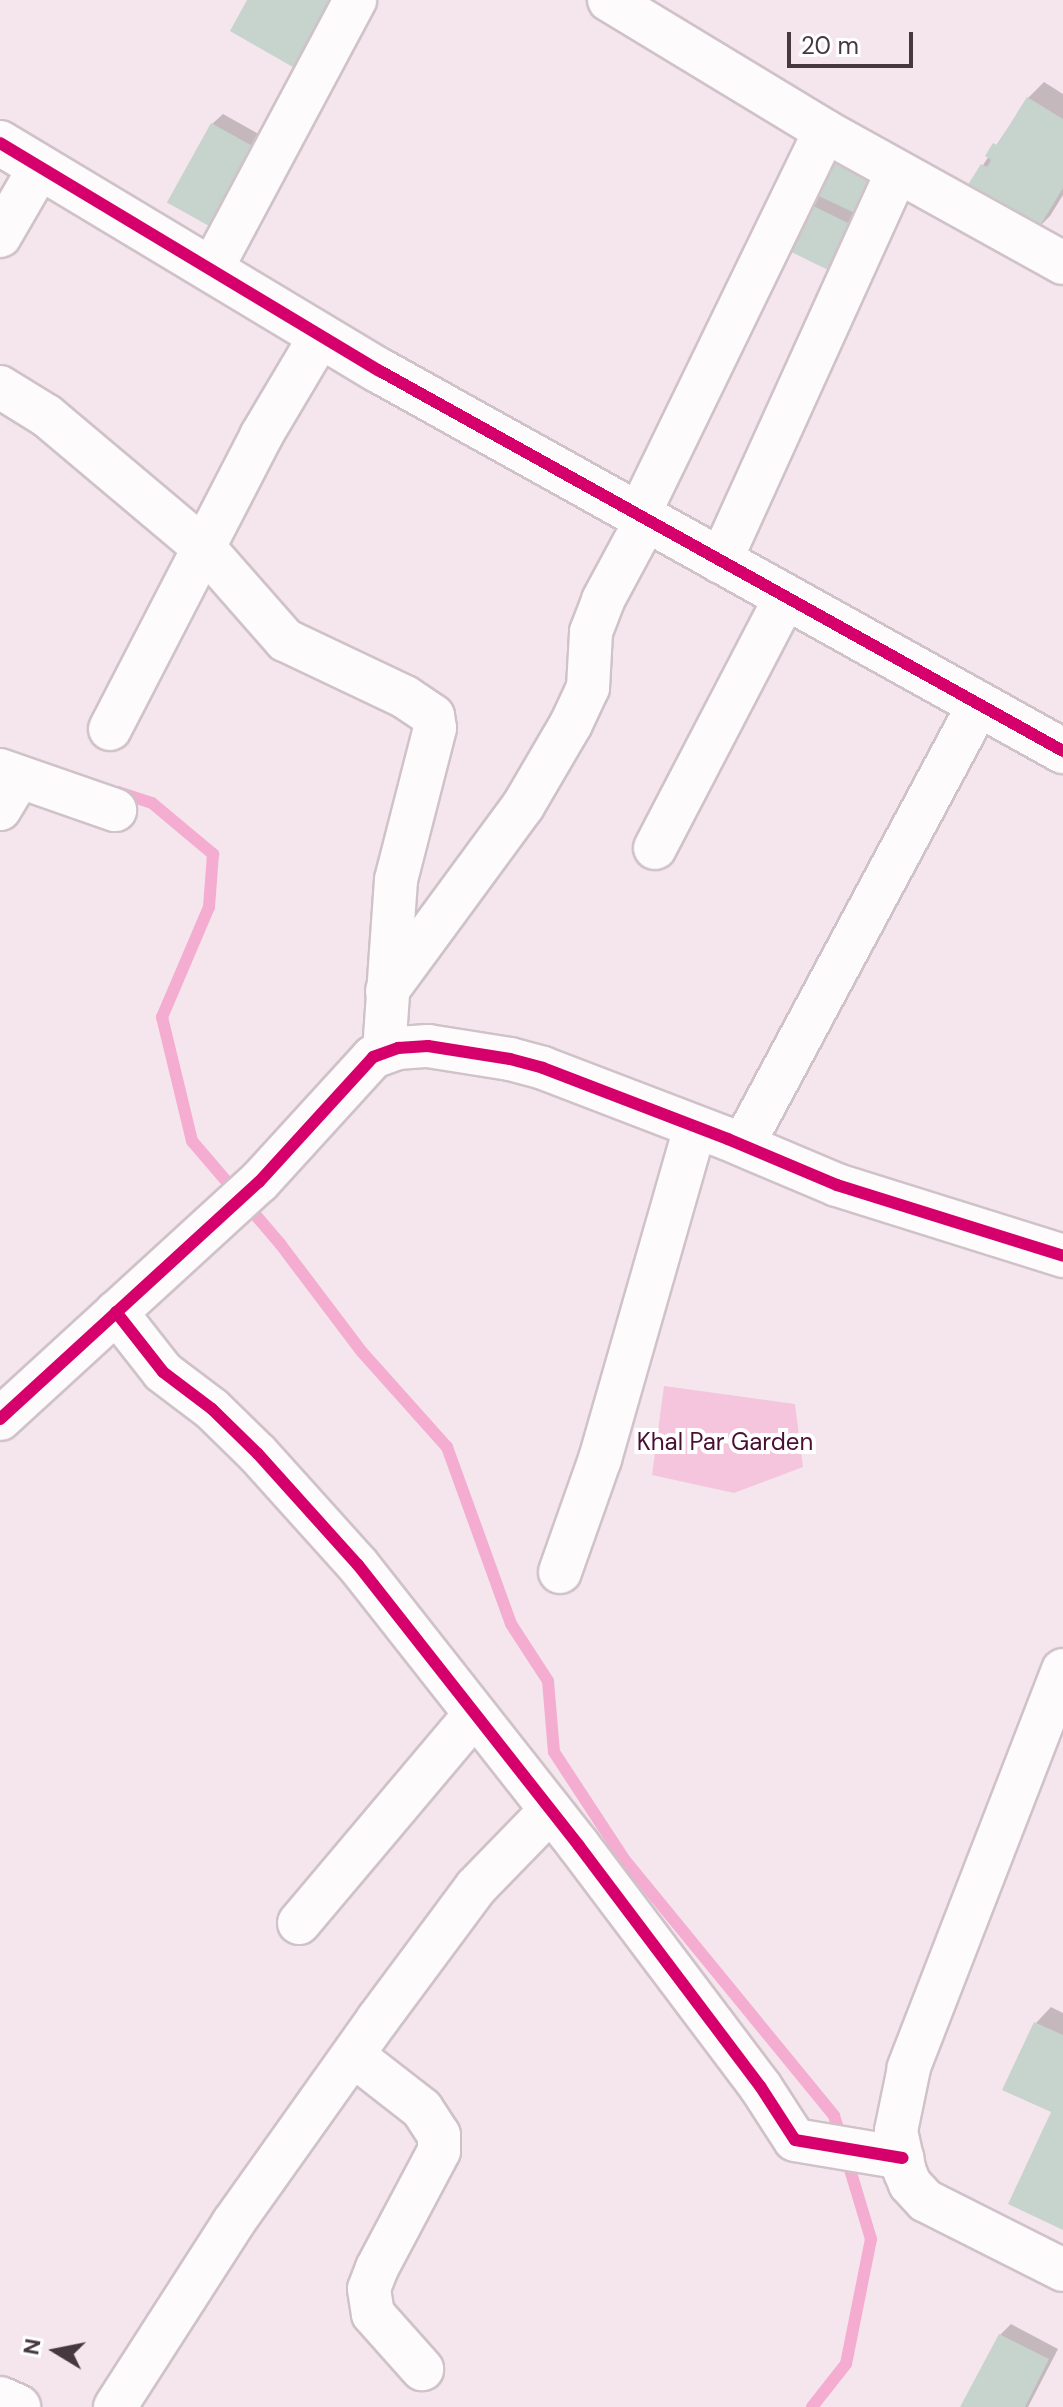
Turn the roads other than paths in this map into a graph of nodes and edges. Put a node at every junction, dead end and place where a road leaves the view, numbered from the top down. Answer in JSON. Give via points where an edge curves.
{"nodes":[{"id":1,"x":355,"y":0,"type":"edge"},
{"id":2,"x":609,"y":0,"type":"edge"},
{"id":3,"x":825,"y":131,"type":"junction"},
{"id":4,"x":0,"y":143,"type":"edge"},
{"id":5,"x":40,"y":167,"type":"junction"},
{"id":6,"x":897,"y":171,"type":"junction"},
{"id":7,"x":0,"y":236,"type":"edge"},
{"id":8,"x":1063,"y":263,"type":"edge"},
{"id":9,"x":211,"y":270,"type":"junction"},
{"id":10,"x":321,"y":335,"type":"junction"},
{"id":11,"x":0,"y":387,"type":"edge"},
{"id":12,"x":642,"y":518,"type":"junction"},
{"id":13,"x":206,"y":550,"type":"junction"},
{"id":14,"x":720,"y":562,"type":"junction"},
{"id":15,"x":785,"y":598,"type":"junction"},
{"id":16,"x":979,"y":704,"type":"junction"},
{"id":17,"x":110,"y":729,"type":"dead end"},
{"id":18,"x":1063,"y":751,"type":"edge"},
{"id":19,"x":6,"y":785,"type":"edge"},
{"id":20,"x":115,"y":810,"type":"dead end"},
{"id":21,"x":655,"y":848,"type":"dead end"},
{"id":22,"x":387,"y":991,"type":"junction"},
{"id":23,"x":384,"y":1052,"type":"junction"},
{"id":24,"x":695,"y":1127,"type":"junction"},
{"id":25,"x":743,"y":1145,"type":"junction"},
{"id":26,"x":1063,"y":1256,"type":"edge"},
{"id":27,"x":116,"y":1312,"type":"junction"},
{"id":28,"x":3,"y":1412,"type":"edge"},
{"id":29,"x":560,"y":1572,"type":"dead end"},
{"id":30,"x":1063,"y":1670,"type":"edge"},
{"id":31,"x":475,"y":1714,"type":"junction"},
{"id":32,"x":551,"y":1810,"type":"junction"},
{"id":33,"x":299,"y":1923,"type":"dead end"},
{"id":34,"x":354,"y":2056,"type":"junction"},
{"id":35,"x":902,"y":2158,"type":"junction"},
{"id":36,"x":1063,"y":2270,"type":"edge"},
{"id":37,"x":422,"y":2369,"type":"dead end"},
{"id":38,"x":0,"y":2399,"type":"edge"},
{"id":39,"x":18,"y":2407,"type":"edge"},
{"id":40,"x":115,"y":2407,"type":"edge"}],
"edges":[{"from":1,"to":9,"type":"street"},
{"from":2,"to":3,"type":"street"},
{"from":3,"to":6,"type":"street"},
{"from":3,"to":12,"type":"street"},
{"from":4,"to":5,"type":"street"},
{"from":5,"to":7,"type":"street"},
{"from":5,"to":9,"type":"street"},
{"from":6,"to":8,"type":"street"},
{"from":6,"to":14,"type":"street"},
{"from":9,"to":10,"type":"street"},
{"from":10,"to":12,"type":"street"},
{"from":10,"to":13,"type":"street","via":[[261,436]]},
{"from":11,"to":13,"type":"street","via":[[47,416]]},
{"from":12,"to":14,"type":"street"},
{"from":12,"to":22,"type":"street","via":[[591,632],[588,688],[571,724],[523,806]]},
{"from":13,"to":17,"type":"street"},
{"from":13,"to":22,"type":"street","via":[[285,640],[405,697],[433,716],[435,728],[396,880]]},
{"from":14,"to":15,"type":"street"},
{"from":15,"to":16,"type":"street"},
{"from":15,"to":21,"type":"street"},
{"from":16,"to":18,"type":"street"},
{"from":16,"to":25,"type":"street"},
{"from":19,"to":20,"type":"street"},
{"from":22,"to":23,"type":"street"},
{"from":23,"to":24,"type":"street","via":[[428,1046],[510,1059]]},
{"from":23,"to":27,"type":"street","via":[[373,1057],[259,1182]]},
{"from":24,"to":25,"type":"street"},
{"from":24,"to":29,"type":"street","via":[[600,1459]]},
{"from":25,"to":26,"type":"street","via":[[837,1185]]},
{"from":27,"to":28,"type":"street"},
{"from":27,"to":31,"type":"street","via":[[163,1372],[212,1409],[258,1454],[358,1565]]},
{"from":30,"to":35,"type":"street","via":[[909,2068],[898,2116]]},
{"from":31,"to":32,"type":"street"},
{"from":31,"to":33,"type":"street"},
{"from":32,"to":34,"type":"street","via":[[476,1887]]},
{"from":32,"to":35,"type":"street","via":[[795,2140]]},
{"from":34,"to":37,"type":"street","via":[[422,2109],[439,2135],[439,2151],[369,2289],[373,2314]]},
{"from":34,"to":40,"type":"street","via":[[233,2223]]},
{"from":35,"to":36,"type":"street","via":[[910,2184],[926,2201]]},
{"from":38,"to":39,"type":"street"}]}
